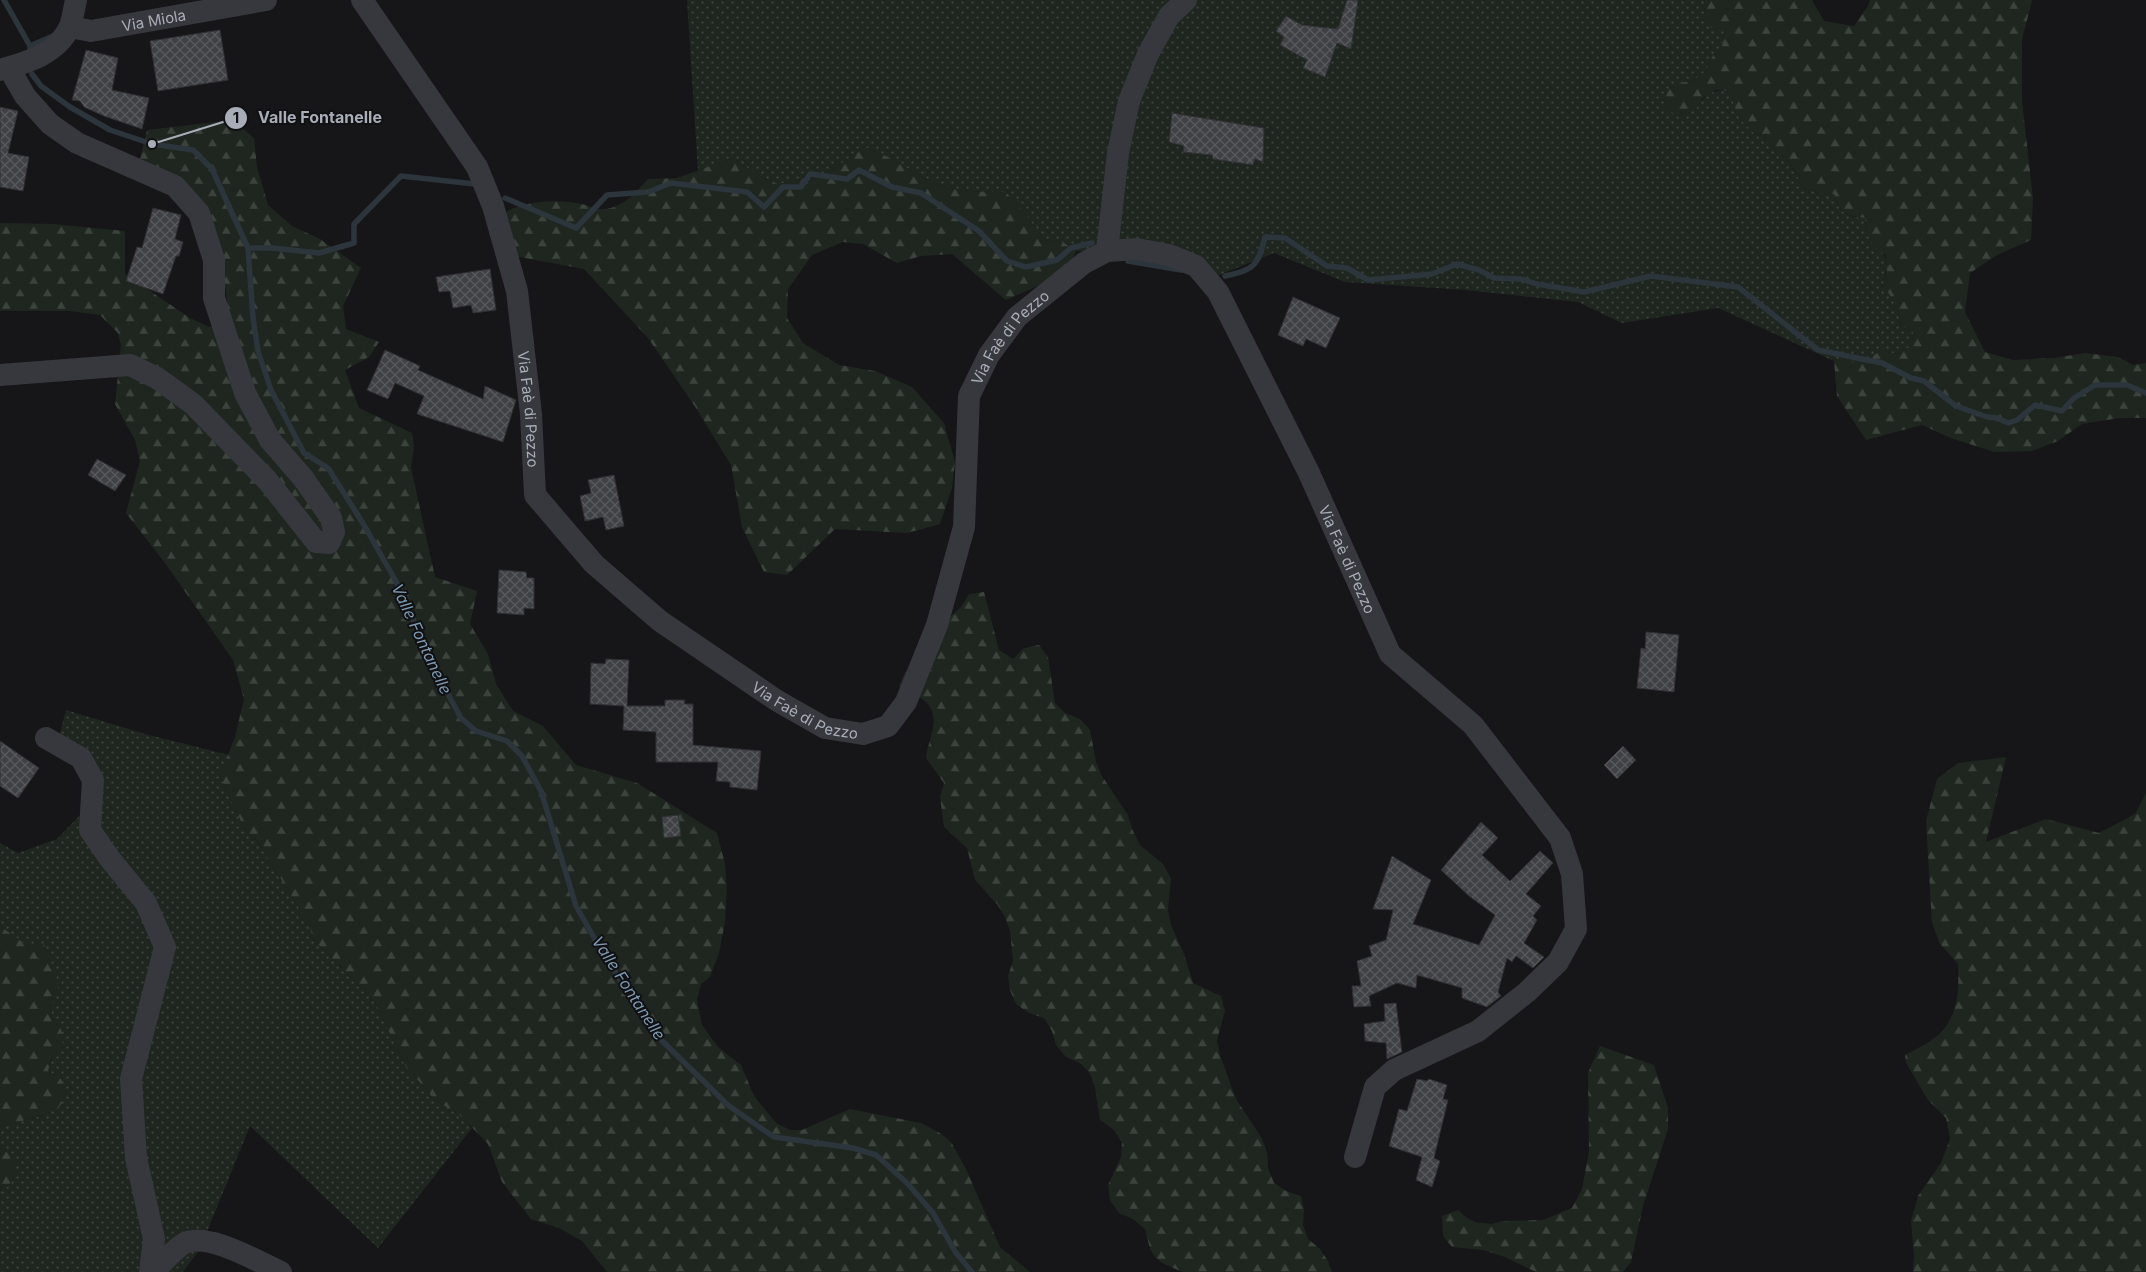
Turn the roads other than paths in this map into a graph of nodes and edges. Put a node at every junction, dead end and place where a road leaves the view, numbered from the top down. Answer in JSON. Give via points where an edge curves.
{"nodes":[{"id":1,"x":76,"y":0,"type":"edge"},
{"id":2,"x":266,"y":0,"type":"edge"},
{"id":3,"x":362,"y":0,"type":"edge"},
{"id":4,"x":1186,"y":0,"type":"edge"},
{"id":5,"x":70,"y":28,"type":"junction"},
{"id":6,"x":4,"y":69,"type":"edge"},
{"id":7,"x":1107,"y":252,"type":"junction"},
{"id":8,"x":0,"y":375,"type":"edge"},
{"id":9,"x":46,"y":738,"type":"dead end"},
{"id":10,"x":1355,"y":1157,"type":"dead end"},
{"id":11,"x":151,"y":1272,"type":"edge"},
{"id":12,"x":281,"y":1272,"type":"edge"}],
"edges":[{"from":1,"to":5,"type":"street"},
{"from":2,"to":5,"type":"street","name":"Via Miola","via":[[91,31]]},
{"from":3,"to":7,"type":"street","name":"Via Faè di Pezzo","via":[[477,167],[493,206],[517,290],[531,414],[535,495],[594,564],[660,621],[776,700],[825,728],[863,734],[888,726],[906,702],[936,625],[964,527],[969,396],[989,355],[1017,317],[1084,263]]},
{"from":4,"to":7,"type":"street","via":[[1169,16],[1148,54],[1129,101],[1118,153]]},
{"from":5,"to":6,"type":"street","via":[[54,47],[29,62]]},
{"from":6,"to":8,"type":"street","via":[[50,124],[78,143],[175,186],[199,213],[214,260],[214,298],[244,393],[270,440],[303,478],[331,518],[334,532],[329,543],[316,542],[267,480],[193,404],[157,378],[130,365]]},
{"from":7,"to":10,"type":"street","name":"Via Faè di Pezzo","via":[[1138,248],[1169,255],[1196,266],[1218,292],[1309,474],[1390,654],[1473,725],[1560,838],[1572,874],[1576,929],[1558,962],[1478,1032],[1394,1070],[1375,1087]]},
{"from":9,"to":11,"type":"street","via":[[81,758],[93,780],[90,830],[146,903],[165,946],[132,1079],[136,1158],[154,1239]]},
{"from":11,"to":12,"type":"street","via":[[185,1243],[206,1240]]}]}
